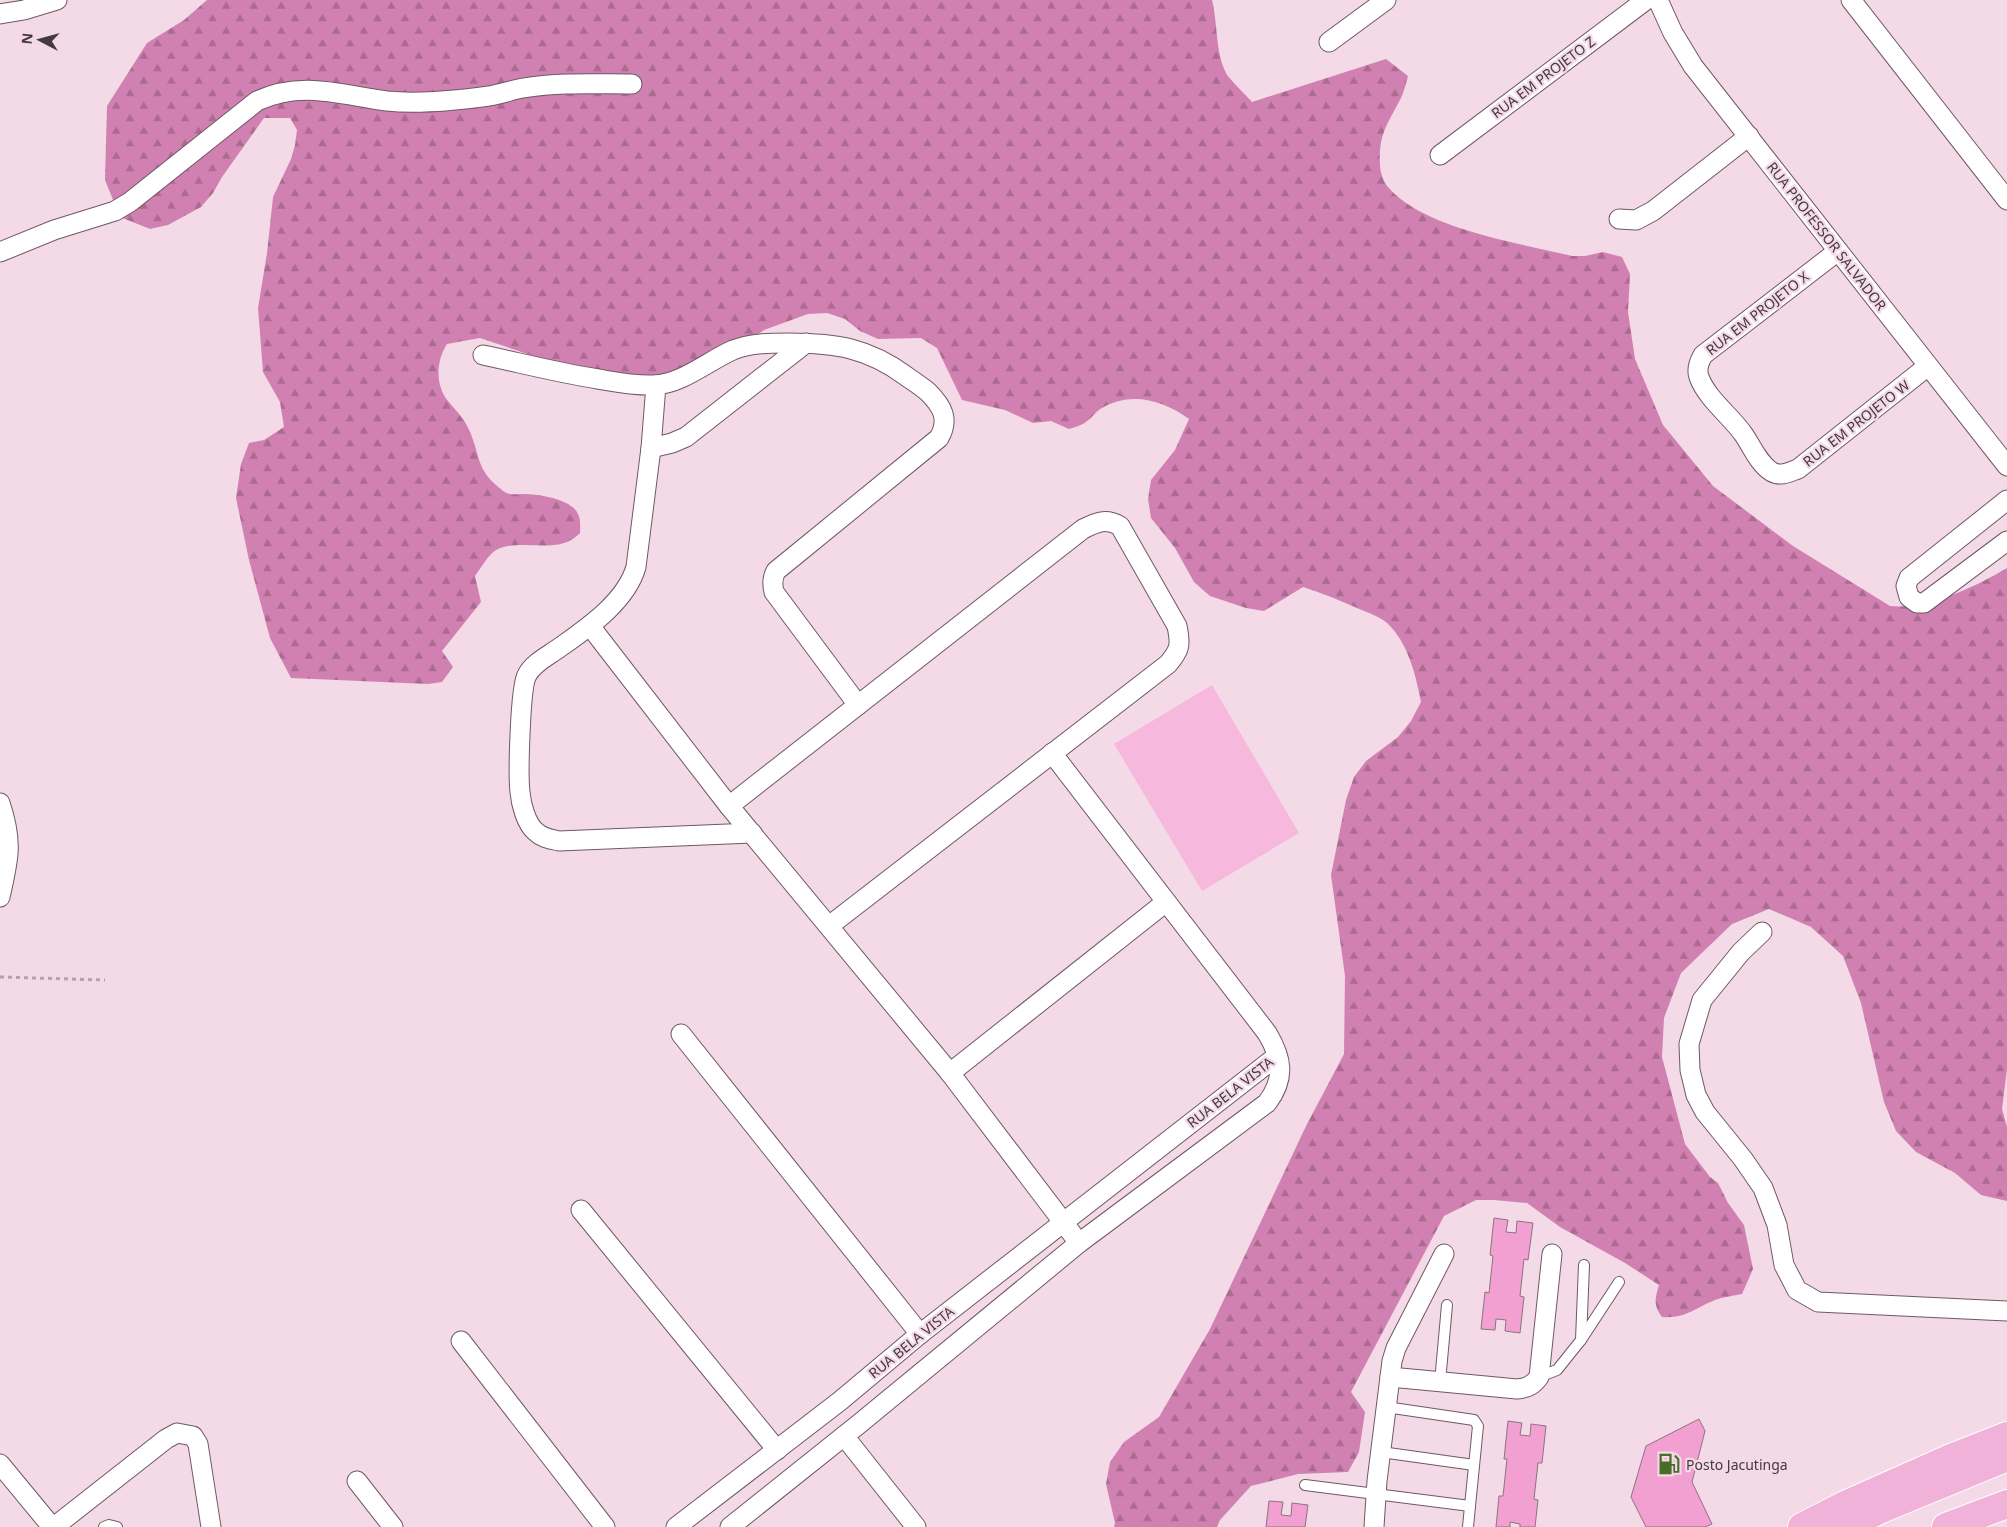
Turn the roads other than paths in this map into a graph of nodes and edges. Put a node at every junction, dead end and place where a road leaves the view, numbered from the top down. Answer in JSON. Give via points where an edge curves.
{"nodes":[{"id":1,"x":57,"y":0,"type":"edge"},
{"id":2,"x":1386,"y":0,"type":"edge"},
{"id":3,"x":1646,"y":0,"type":"edge"},
{"id":4,"x":1658,"y":0,"type":"edge"},
{"id":5,"x":1851,"y":0,"type":"edge"},
{"id":6,"x":0,"y":14,"type":"edge"},
{"id":7,"x":1330,"y":42,"type":"dead end"},
{"id":8,"x":632,"y":84,"type":"dead end"},
{"id":9,"x":1749,"y":136,"type":"junction"},
{"id":10,"x":1440,"y":155,"type":"dead end"},
{"id":11,"x":2007,"y":200,"type":"edge"},
{"id":12,"x":1619,"y":219,"type":"dead end"},
{"id":13,"x":1838,"y":250,"type":"junction"},
{"id":14,"x":0,"y":252,"type":"edge"},
{"id":15,"x":806,"y":343,"type":"junction"},
{"id":16,"x":483,"y":355,"type":"dead end"},
{"id":17,"x":1928,"y":366,"type":"junction"},
{"id":18,"x":656,"y":385,"type":"junction"},
{"id":19,"x":1703,"y":386,"type":"joint"},
{"id":20,"x":651,"y":448,"type":"junction"},
{"id":21,"x":2007,"y":466,"type":"edge"},
{"id":22,"x":2007,"y":500,"type":"edge"},
{"id":23,"x":2007,"y":541,"type":"edge"},
{"id":24,"x":590,"y":626,"type":"junction"},
{"id":25,"x":858,"y":705,"type":"junction"},
{"id":26,"x":1052,"y":753,"type":"junction"},
{"id":27,"x":0,"y":803,"type":"edge"},
{"id":28,"x":729,"y":806,"type":"junction"},
{"id":29,"x":752,"y":833,"type":"junction"},
{"id":30,"x":0,"y":896,"type":"edge"},
{"id":31,"x":1166,"y":902,"type":"junction"},
{"id":32,"x":829,"y":926,"type":"junction"},
{"id":33,"x":1762,"y":932,"type":"dead end"},
{"id":34,"x":681,"y":1034,"type":"dead end"},
{"id":35,"x":1277,"y":1056,"type":"junction"},
{"id":36,"x":950,"y":1073,"type":"junction"},
{"id":37,"x":581,"y":1210,"type":"dead end"},
{"id":38,"x":1063,"y":1221,"type":"junction"},
{"id":39,"x":1079,"y":1243,"type":"junction"},
{"id":40,"x":1444,"y":1254,"type":"dead end"},
{"id":41,"x":1552,"y":1254,"type":"dead end"},
{"id":42,"x":1584,"y":1264,"type":"dead end"},
{"id":43,"x":1619,"y":1282,"type":"dead end"},
{"id":44,"x":1447,"y":1305,"type":"dead end"},
{"id":45,"x":2007,"y":1311,"type":"edge"},
{"id":46,"x":920,"y":1334,"type":"junction"},
{"id":47,"x":1581,"y":1340,"type":"junction"},
{"id":48,"x":461,"y":1341,"type":"dead end"},
{"id":49,"x":1390,"y":1377,"type":"junction"},
{"id":50,"x":1539,"y":1377,"type":"junction"},
{"id":51,"x":1440,"y":1382,"type":"junction"},
{"id":52,"x":840,"y":1401,"type":"junction"},
{"id":53,"x":1386,"y":1407,"type":"junction"},
{"id":54,"x":859,"y":1424,"type":"junction"},
{"id":55,"x":844,"y":1436,"type":"junction"},
{"id":56,"x":2007,"y":1436,"type":"edge"},
{"id":57,"x":777,"y":1450,"type":"junction"},
{"id":58,"x":1381,"y":1452,"type":"junction"},
{"id":59,"x":2007,"y":1457,"type":"edge"},
{"id":60,"x":0,"y":1464,"type":"edge"},
{"id":61,"x":1474,"y":1465,"type":"junction"},
{"id":62,"x":356,"y":1481,"type":"dead end"},
{"id":63,"x":1305,"y":1486,"type":"dead end"},
{"id":64,"x":1376,"y":1494,"type":"junction"},
{"id":65,"x":2007,"y":1504,"type":"edge"},
{"id":66,"x":1470,"y":1506,"type":"junction"},
{"id":67,"x":53,"y":1527,"type":"edge"},
{"id":68,"x":104,"y":1527,"type":"edge"},
{"id":69,"x":117,"y":1527,"type":"edge"},
{"id":70,"x":212,"y":1527,"type":"edge"},
{"id":71,"x":393,"y":1527,"type":"edge"},
{"id":72,"x":605,"y":1527,"type":"edge"},
{"id":73,"x":676,"y":1527,"type":"edge"},
{"id":74,"x":730,"y":1527,"type":"edge"},
{"id":75,"x":916,"y":1527,"type":"edge"},
{"id":76,"x":1374,"y":1527,"type":"edge"},
{"id":77,"x":1468,"y":1527,"type":"edge"},
{"id":78,"x":1802,"y":1527,"type":"edge"},
{"id":79,"x":1844,"y":1527,"type":"edge"},
{"id":80,"x":1946,"y":1527,"type":"edge"}],
"edges":[{"from":1,"to":6,"type":"street"},
{"from":2,"to":7,"type":"street"},
{"from":3,"to":10,"type":"street","name":"RUA EM PROJETO Z"},
{"from":4,"to":9,"type":"street","name":"RUA PROFESSOR SALVADOR","via":[[1693,66]]},
{"from":5,"to":11,"type":"street"},
{"from":8,"to":14,"type":"street","via":[[571,83],[436,101],[390,101],[297,89],[272,94],[257,101],[115,212],[54,230]]},
{"from":9,"to":12,"type":"street","via":[[1653,211],[1636,220]]},
{"from":9,"to":13,"type":"street","name":"RUA PROFESSOR SALVADOR"},
{"from":13,"to":17,"type":"street","name":"RUA PROFESSOR SALVADOR"},
{"from":13,"to":19,"type":"street","name":"RUA EM PROJETO X","via":[[1702,355],[1698,374]]},
{"from":15,"to":18,"type":"street","via":[[748,345],[677,379]]},
{"from":15,"to":20,"type":"street","via":[[686,437]]},
{"from":15,"to":25,"type":"street","via":[[840,346],[887,362],[927,392],[945,418],[945,428],[939,438],[776,571],[773,577],[774,592]]},
{"from":16,"to":18,"type":"street","via":[[580,376]]},
{"from":17,"to":19,"type":"street","name":"RUA EM PROJETO W","via":[[1798,469],[1784,474],[1773,473],[1763,464],[1743,433]]},
{"from":17,"to":21,"type":"street","name":"RUA PROFESSOR SALVADOR"},
{"from":18,"to":20,"type":"street"},
{"from":20,"to":24,"type":"street","via":[[632,580]]},
{"from":22,"to":23,"type":"street","via":[[1909,578],[1906,586],[1909,597],[1917,603],[1924,602]]},
{"from":24,"to":28,"type":"street"},
{"from":24,"to":29,"type":"street","via":[[536,664],[526,676],[522,693],[520,793],[526,818],[534,830],[545,838],[559,840]]},
{"from":25,"to":26,"type":"street","via":[[1083,529],[1095,522],[1113,522],[1120,526],[1177,626],[1178,652],[1168,664]]},
{"from":25,"to":28,"type":"street"},
{"from":26,"to":31,"type":"street"},
{"from":26,"to":32,"type":"street"},
{"from":27,"to":30,"type":"street","via":[[7,825],[9,858]]},
{"from":28,"to":29,"type":"street"},
{"from":29,"to":32,"type":"street"},
{"from":31,"to":35,"type":"street","via":[[1267,1033]]},
{"from":31,"to":36,"type":"street"},
{"from":32,"to":36,"type":"street"},
{"from":33,"to":45,"type":"street","via":[[1741,952],[1702,1000],[1689,1044],[1690,1070],[1705,1112],[1763,1188],[1777,1225],[1784,1265],[1797,1290],[1818,1302]]},
{"from":34,"to":46,"type":"street"},
{"from":35,"to":38,"type":"street","name":"RUA BELA VISTA"},
{"from":35,"to":39,"type":"street","name":"RUA BELA VISTA","via":[[1280,1079],[1268,1103]]},
{"from":36,"to":38,"type":"street"},
{"from":37,"to":57,"type":"street"},
{"from":38,"to":39,"type":"street"},
{"from":38,"to":46,"type":"street","name":"RUA BELA VISTA"},
{"from":39,"to":54,"type":"street","name":"RUA BELA VISTA"},
{"from":40,"to":49,"type":"street","via":[[1396,1348]]},
{"from":41,"to":50,"type":"street"},
{"from":42,"to":47,"type":"lane"},
{"from":43,"to":47,"type":"lane"},
{"from":44,"to":51,"type":"lane"},
{"from":46,"to":52,"type":"street","name":"RUA BELA VISTA"},
{"from":47,"to":50,"type":"lane","via":[[1557,1370]]},
{"from":48,"to":72,"type":"street"},
{"from":49,"to":51,"type":"street"},
{"from":49,"to":53,"type":"street"},
{"from":50,"to":51,"type":"street","via":[[1524,1389]]},
{"from":52,"to":54,"type":"street"},
{"from":52,"to":57,"type":"street","name":"RUA BELA VISTA"},
{"from":53,"to":58,"type":"street"},
{"from":53,"to":61,"type":"lane","via":[[1474,1420],[1478,1426]]},
{"from":54,"to":55,"type":"street","name":"RUA BELA VISTA"},
{"from":55,"to":74,"type":"street","name":"RUA BELA VISTA"},
{"from":55,"to":75,"type":"street"},
{"from":56,"to":78,"type":"main road","via":[[1845,1505]]},
{"from":57,"to":73,"type":"street","name":"RUA BELA VISTA"},
{"from":58,"to":61,"type":"lane"},
{"from":58,"to":64,"type":"street"},
{"from":59,"to":79,"type":"main road"},
{"from":60,"to":67,"type":"street"},
{"from":61,"to":66,"type":"lane"},
{"from":62,"to":71,"type":"street"},
{"from":63,"to":64,"type":"lane"},
{"from":64,"to":66,"type":"lane"},
{"from":64,"to":76,"type":"street"},
{"from":65,"to":80,"type":"main road"},
{"from":66,"to":77,"type":"lane"},
{"from":67,"to":70,"type":"street","via":[[177,1433],[193,1436],[198,1444]]},
{"from":68,"to":69,"type":"lane","via":[[109,1524]]}]}
